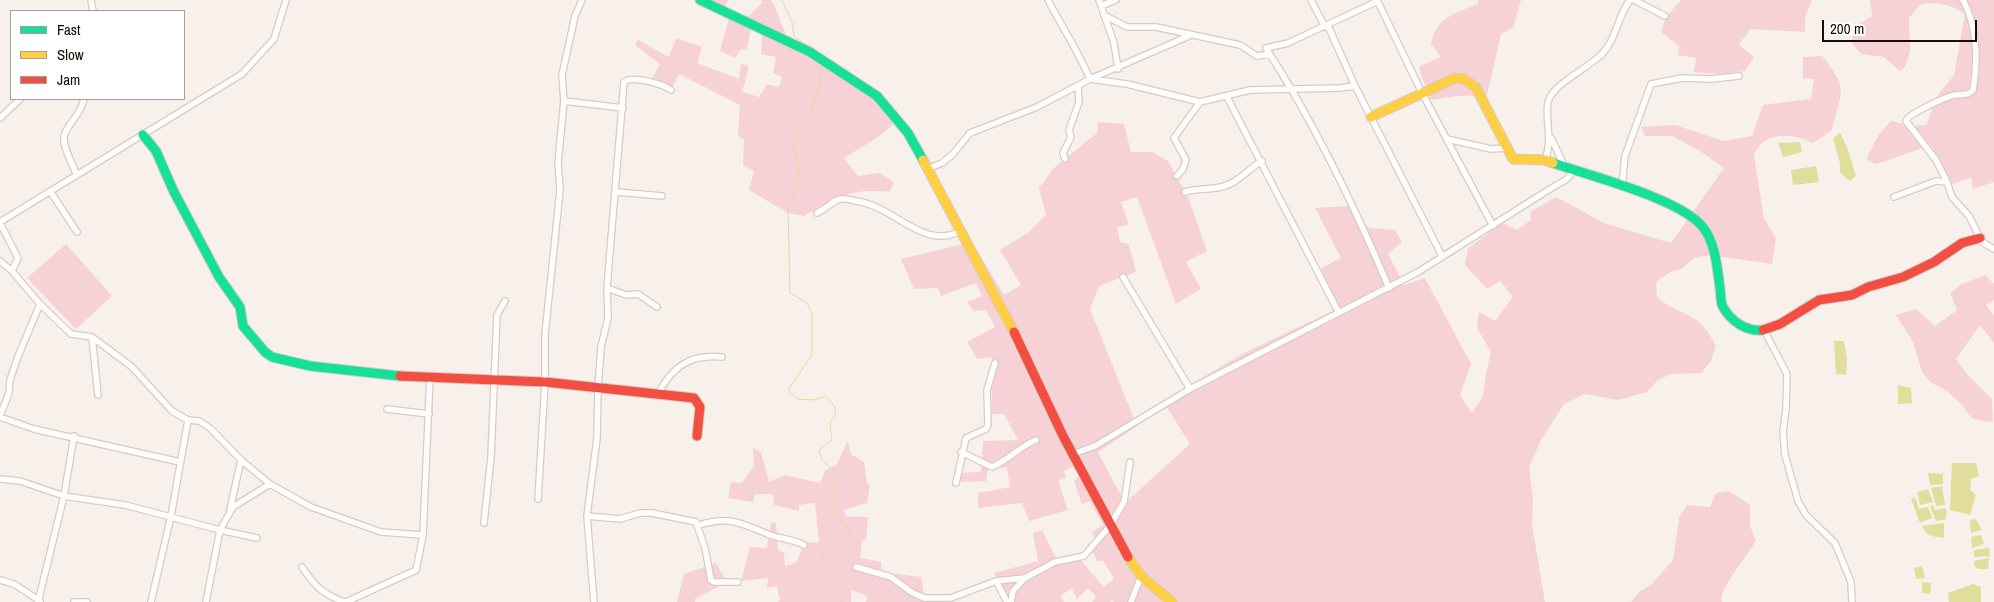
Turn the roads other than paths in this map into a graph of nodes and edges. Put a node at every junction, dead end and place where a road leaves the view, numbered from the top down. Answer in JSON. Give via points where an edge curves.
{"nodes":[{"id":1,"x":286,"y":0,"type":"edge"},
{"id":2,"x":582,"y":0,"type":"edge"},
{"id":3,"x":700,"y":0,"type":"edge"},
{"id":4,"x":1048,"y":0,"type":"edge"},
{"id":5,"x":1116,"y":0,"type":"edge"},
{"id":6,"x":1311,"y":0,"type":"edge"},
{"id":7,"x":1630,"y":0,"type":"edge"},
{"id":8,"x":1634,"y":0,"type":"edge"},
{"id":9,"x":1963,"y":0,"type":"edge"},
{"id":10,"x":1377,"y":1,"type":"edge"},
{"id":11,"x":1100,"y":3,"type":"edge"},
{"id":12,"x":1104,"y":15,"type":"junction"},
{"id":13,"x":1665,"y":16,"type":"dead end"},
{"id":14,"x":1326,"y":26,"type":"junction"},
{"id":15,"x":1189,"y":36,"type":"junction"},
{"id":16,"x":1270,"y":54,"type":"junction"},
{"id":17,"x":1118,"y":69,"type":"junction"},
{"id":18,"x":1739,"y":76,"type":"dead end"},
{"id":19,"x":1090,"y":79,"type":"junction"},
{"id":20,"x":1078,"y":86,"type":"junction"},
{"id":21,"x":1355,"y":86,"type":"junction"},
{"id":22,"x":671,"y":90,"type":"dead end"},
{"id":23,"x":1292,"y":90,"type":"junction"},
{"id":24,"x":1422,"y":92,"type":"junction"},
{"id":25,"x":1227,"y":97,"type":"junction"},
{"id":26,"x":19,"y":100,"type":"edge"},
{"id":27,"x":84,"y":100,"type":"edge"},
{"id":28,"x":564,"y":101,"type":"junction"},
{"id":29,"x":1200,"y":102,"type":"junction"},
{"id":30,"x":623,"y":108,"type":"junction"},
{"id":31,"x":1372,"y":117,"type":"junction"},
{"id":32,"x":0,"y":118,"type":"edge"},
{"id":33,"x":143,"y":135,"type":"junction"},
{"id":34,"x":1550,"y":136,"type":"junction"},
{"id":35,"x":1447,"y":139,"type":"junction"},
{"id":36,"x":1507,"y":148,"type":"junction"},
{"id":37,"x":1065,"y":159,"type":"dead end"},
{"id":38,"x":1545,"y":160,"type":"junction"},
{"id":39,"x":1262,"y":161,"type":"junction"},
{"id":40,"x":1565,"y":167,"type":"junction"},
{"id":41,"x":927,"y":168,"type":"junction"},
{"id":42,"x":1574,"y":170,"type":"junction"},
{"id":43,"x":76,"y":174,"type":"junction"},
{"id":44,"x":1177,"y":176,"type":"dead end"},
{"id":45,"x":1947,"y":182,"type":"junction"},
{"id":46,"x":1622,"y":186,"type":"junction"},
{"id":47,"x":50,"y":190,"type":"junction"},
{"id":48,"x":617,"y":192,"type":"junction"},
{"id":49,"x":1185,"y":192,"type":"dead end"},
{"id":50,"x":662,"y":196,"type":"dead end"},
{"id":51,"x":1894,"y":197,"type":"dead end"},
{"id":52,"x":817,"y":213,"type":"dead end"},
{"id":53,"x":0,"y":222,"type":"edge"},
{"id":54,"x":1493,"y":226,"type":"junction"},
{"id":55,"x":961,"y":231,"type":"junction"},
{"id":56,"x":77,"y":232,"type":"dead end"},
{"id":57,"x":1980,"y":238,"type":"junction"},
{"id":58,"x":1994,"y":249,"type":"edge"},
{"id":59,"x":1442,"y":256,"type":"junction"},
{"id":60,"x":0,"y":261,"type":"edge"},
{"id":61,"x":12,"y":271,"type":"junction"},
{"id":62,"x":1124,"y":277,"type":"dead end"},
{"id":63,"x":607,"y":288,"type":"junction"},
{"id":64,"x":1389,"y":288,"type":"junction"},
{"id":65,"x":506,"y":301,"type":"dead end"},
{"id":66,"x":40,"y":304,"type":"junction"},
{"id":67,"x":658,"y":307,"type":"dead end"},
{"id":68,"x":1339,"y":314,"type":"junction"},
{"id":69,"x":1764,"y":330,"type":"junction"},
{"id":70,"x":92,"y":337,"type":"junction"},
{"id":71,"x":722,"y":357,"type":"dead end"},
{"id":72,"x":995,"y":363,"type":"dead end"},
{"id":73,"x":430,"y":376,"type":"junction"},
{"id":74,"x":492,"y":382,"type":"junction"},
{"id":75,"x":545,"y":382,"type":"junction"},
{"id":76,"x":598,"y":388,"type":"junction"},
{"id":77,"x":1190,"y":389,"type":"junction"},
{"id":78,"x":658,"y":394,"type":"junction"},
{"id":79,"x":98,"y":395,"type":"dead end"},
{"id":80,"x":387,"y":409,"type":"dead end"},
{"id":81,"x":429,"y":414,"type":"junction"},
{"id":82,"x":0,"y":416,"type":"edge"},
{"id":83,"x":188,"y":420,"type":"junction"},
{"id":84,"x":74,"y":436,"type":"junction"},
{"id":85,"x":697,"y":436,"type":"dead end"},
{"id":86,"x":1036,"y":440,"type":"dead end"},
{"id":87,"x":961,"y":452,"type":"junction"},
{"id":88,"x":1072,"y":454,"type":"junction"},
{"id":89,"x":241,"y":460,"type":"junction"},
{"id":90,"x":180,"y":462,"type":"junction"},
{"id":91,"x":1130,"y":462,"type":"dead end"},
{"id":92,"x":0,"y":480,"type":"edge"},
{"id":93,"x":956,"y":483,"type":"dead end"},
{"id":94,"x":270,"y":484,"type":"junction"},
{"id":95,"x":64,"y":496,"type":"junction"},
{"id":96,"x":538,"y":499,"type":"dead end"},
{"id":97,"x":230,"y":511,"type":"junction"},
{"id":98,"x":171,"y":516,"type":"junction"},
{"id":99,"x":587,"y":516,"type":"junction"},
{"id":100,"x":484,"y":524,"type":"dead end"},
{"id":101,"x":699,"y":525,"type":"junction"},
{"id":102,"x":1110,"y":527,"type":"junction"},
{"id":103,"x":220,"y":530,"type":"junction"},
{"id":104,"x":423,"y":535,"type":"junction"},
{"id":105,"x":256,"y":538,"type":"dead end"},
{"id":106,"x":804,"y":544,"type":"dead end"},
{"id":107,"x":856,"y":567,"type":"dead end"},
{"id":108,"x":302,"y":568,"type":"dead end"},
{"id":109,"x":1141,"y":576,"type":"junction"},
{"id":110,"x":1025,"y":578,"type":"junction"},
{"id":111,"x":0,"y":580,"type":"edge"},
{"id":112,"x":996,"y":581,"type":"junction"},
{"id":113,"x":738,"y":582,"type":"dead end"},
{"id":114,"x":917,"y":599,"type":"edge"},
{"id":115,"x":936,"y":600,"type":"edge"},
{"id":116,"x":39,"y":601,"type":"edge"},
{"id":117,"x":74,"y":602,"type":"edge"},
{"id":118,"x":87,"y":602,"type":"edge"},
{"id":119,"x":151,"y":602,"type":"edge"},
{"id":120,"x":206,"y":602,"type":"edge"},
{"id":121,"x":345,"y":602,"type":"edge"},
{"id":122,"x":594,"y":602,"type":"edge"},
{"id":123,"x":1009,"y":602,"type":"edge"},
{"id":124,"x":1131,"y":602,"type":"edge"},
{"id":125,"x":1172,"y":602,"type":"edge"},
{"id":126,"x":1852,"y":602,"type":"edge"}],
"edges":[{"from":1,"to":33,"type":"street","via":[[274,39],[242,74]]},
{"from":2,"to":28,"type":"street","via":[[562,75]]},
{"from":3,"to":41,"type":"street","via":[[810,52],[877,96],[908,133]]},
{"from":4,"to":19,"type":"street","via":[[1077,48]]},
{"from":5,"to":11,"type":"street"},
{"from":6,"to":14,"type":"street"},
{"from":7,"to":34,"type":"street","via":[[1610,45],[1551,95],[1547,106]]},
{"from":8,"to":13,"type":"street"},
{"from":9,"to":45,"type":"street","via":[[1974,26],[1976,61],[1973,90],[1911,114],[1906,121],[1936,160]]},
{"from":10,"to":14,"type":"street"},
{"from":10,"to":24,"type":"street"},
{"from":11,"to":12,"type":"street"},
{"from":12,"to":15,"type":"street","via":[[1127,27],[1156,27]]},
{"from":12,"to":17,"type":"street","via":[[1114,42]]},
{"from":14,"to":16,"type":"street","via":[[1288,43],[1266,48]]},
{"from":14,"to":21,"type":"street"},
{"from":15,"to":16,"type":"street","via":[[1240,45],[1257,56]]},
{"from":15,"to":17,"type":"street"},
{"from":16,"to":23,"type":"street"},
{"from":17,"to":19,"type":"street"},
{"from":18,"to":46,"type":"street","via":[[1682,78],[1651,84],[1625,156]]},
{"from":19,"to":20,"type":"street"},
{"from":19,"to":29,"type":"street","via":[[1127,84]]},
{"from":20,"to":37,"type":"street","via":[[1079,102],[1069,130],[1071,137],[1063,153]]},
{"from":20,"to":41,"type":"street","via":[[1037,107],[970,133],[942,163]]},
{"from":21,"to":23,"type":"street"},
{"from":21,"to":31,"type":"street"},
{"from":22,"to":30,"type":"street","via":[[656,83],[626,80]]},
{"from":23,"to":25,"type":"street","via":[[1262,89]]},
{"from":23,"to":64,"type":"street","via":[[1363,226]]},
{"from":24,"to":31,"type":"street"},
{"from":24,"to":35,"type":"street"},
{"from":24,"to":36,"type":"street","via":[[1455,78],[1468,80],[1481,95]]},
{"from":25,"to":29,"type":"street"},
{"from":25,"to":39,"type":"street"},
{"from":26,"to":32,"type":"street"},
{"from":27,"to":43,"type":"street","via":[[64,141]]},
{"from":28,"to":30,"type":"street"},
{"from":28,"to":75,"type":"street","via":[[558,163],[560,190],[545,335]]},
{"from":29,"to":44,"type":"street","via":[[1174,138],[1186,160]]},
{"from":30,"to":48,"type":"street"},
{"from":31,"to":59,"type":"street"},
{"from":33,"to":43,"type":"street"},
{"from":33,"to":73,"type":"street","via":[[156,151],[219,277],[240,307],[244,326],[265,352],[291,363],[310,366],[391,376]]},
{"from":34,"to":38,"type":"street"},
{"from":34,"to":40,"type":"street"},
{"from":35,"to":36,"type":"street","via":[[1491,149]]},
{"from":35,"to":54,"type":"street"},
{"from":36,"to":38,"type":"street","via":[[1513,159]]},
{"from":38,"to":40,"type":"street"},
{"from":39,"to":49,"type":"street","via":[[1222,187]]},
{"from":39,"to":68,"type":"street"},
{"from":40,"to":42,"type":"street"},
{"from":41,"to":55,"type":"street"},
{"from":42,"to":46,"type":"street"},
{"from":42,"to":54,"type":"street","via":[[1567,179]]},
{"from":43,"to":47,"type":"street"},
{"from":45,"to":51,"type":"street","via":[[1936,181]]},
{"from":45,"to":57,"type":"street","via":[[1952,196],[1969,216]]},
{"from":46,"to":69,"type":"street","via":[[1671,204],[1698,221],[1716,255],[1722,306],[1743,328]]},
{"from":47,"to":53,"type":"street"},
{"from":47,"to":56,"type":"street"},
{"from":48,"to":50,"type":"street"},
{"from":48,"to":63,"type":"street"},
{"from":52,"to":55,"type":"street","via":[[840,199],[851,200],[885,210],[925,235],[952,236]]},
{"from":53,"to":61,"type":"street","via":[[18,258]]},
{"from":54,"to":59,"type":"street"},
{"from":55,"to":88,"type":"street","via":[[1007,317]]},
{"from":57,"to":58,"type":"street"},
{"from":57,"to":69,"type":"street","via":[[1962,243],[1903,277],[1868,286],[1852,295],[1819,300],[1784,322]]},
{"from":59,"to":64,"type":"street"},
{"from":60,"to":61,"type":"street"},
{"from":61,"to":66,"type":"street"},
{"from":62,"to":77,"type":"street"},
{"from":63,"to":67,"type":"street","via":[[626,295],[638,294]]},
{"from":63,"to":76,"type":"street","via":[[608,318]]},
{"from":64,"to":68,"type":"street"},
{"from":65,"to":74,"type":"street","via":[[498,315]]},
{"from":66,"to":70,"type":"street","via":[[71,334]]},
{"from":66,"to":82,"type":"street","via":[[17,359]]},
{"from":68,"to":77,"type":"street"},
{"from":69,"to":126,"type":"street","via":[[1787,374],[1783,432],[1785,456],[1798,501],[1806,515],[1836,543],[1851,582]]},
{"from":70,"to":79,"type":"street"},
{"from":70,"to":83,"type":"street","via":[[132,367],[172,411]]},
{"from":71,"to":78,"type":"street","via":[[699,358],[678,367]]},
{"from":72,"to":87,"type":"street","via":[[987,390],[986,429],[966,438]]},
{"from":73,"to":74,"type":"street"},
{"from":73,"to":81,"type":"street"},
{"from":74,"to":75,"type":"street"},
{"from":74,"to":100,"type":"street","via":[[491,457]]},
{"from":75,"to":76,"type":"street"},
{"from":75,"to":96,"type":"street"},
{"from":76,"to":78,"type":"street"},
{"from":76,"to":99,"type":"street","via":[[597,438]]},
{"from":77,"to":88,"type":"street","via":[[1095,446]]},
{"from":78,"to":85,"type":"street","via":[[697,401],[700,407]]},
{"from":80,"to":81,"type":"street"},
{"from":81,"to":104,"type":"street"},
{"from":82,"to":84,"type":"street","via":[[34,428]]},
{"from":83,"to":89,"type":"street","via":[[199,421],[210,428]]},
{"from":83,"to":90,"type":"street"},
{"from":84,"to":90,"type":"street"},
{"from":84,"to":95,"type":"street"},
{"from":86,"to":87,"type":"street","via":[[992,467]]},
{"from":87,"to":93,"type":"street"},
{"from":88,"to":102,"type":"street"},
{"from":89,"to":94,"type":"street"},
{"from":89,"to":97,"type":"street"},
{"from":90,"to":98,"type":"street"},
{"from":91,"to":102,"type":"street","via":[[1124,502]]},
{"from":92,"to":95,"type":"street","via":[[20,481]]},
{"from":94,"to":97,"type":"street"},
{"from":94,"to":104,"type":"street","via":[[310,507],[356,525],[381,532]]},
{"from":95,"to":98,"type":"street"},
{"from":95,"to":116,"type":"street"},
{"from":97,"to":103,"type":"street"},
{"from":98,"to":103,"type":"street"},
{"from":98,"to":119,"type":"street"},
{"from":99,"to":101,"type":"street","via":[[620,520],[640,513],[665,514]]},
{"from":99,"to":122,"type":"street"},
{"from":101,"to":106,"type":"street","via":[[743,522],[769,535]]},
{"from":101,"to":113,"type":"street","via":[[710,580]]},
{"from":102,"to":109,"type":"street"},
{"from":102,"to":110,"type":"street","via":[[1084,556],[1055,562]]},
{"from":103,"to":105,"type":"street"},
{"from":103,"to":120,"type":"street"},
{"from":104,"to":121,"type":"street","via":[[416,570]]},
{"from":107,"to":114,"type":"street","via":[[892,577]]},
{"from":108,"to":121,"type":"street","via":[[315,587]]},
{"from":109,"to":124,"type":"street"},
{"from":109,"to":125,"type":"street"},
{"from":110,"to":112,"type":"street"},
{"from":110,"to":123,"type":"street","via":[[1013,591]]},
{"from":111,"to":116,"type":"street","via":[[14,584]]},
{"from":112,"to":115,"type":"street","via":[[951,598]]},
{"from":112,"to":123,"type":"street"},
{"from":114,"to":115,"type":"street"},
{"from":117,"to":118,"type":"street"}]}
